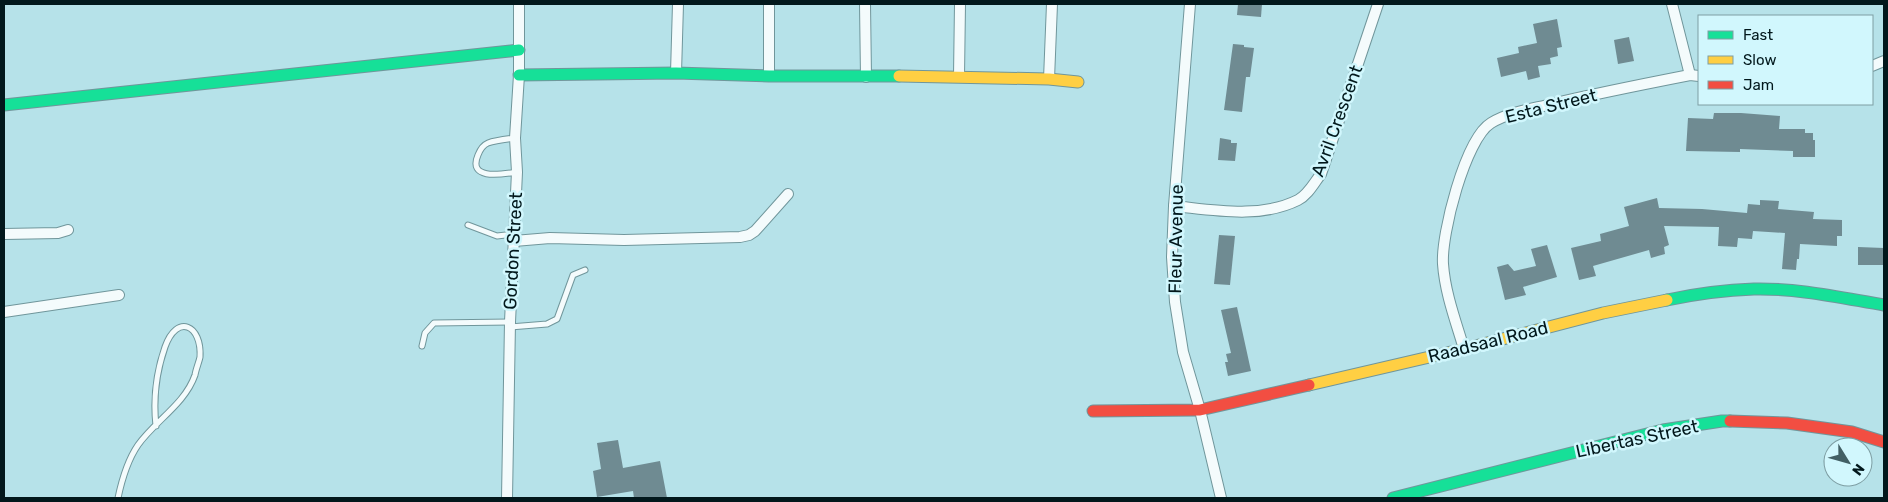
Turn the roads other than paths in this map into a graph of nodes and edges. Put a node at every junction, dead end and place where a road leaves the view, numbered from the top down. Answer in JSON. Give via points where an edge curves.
{"nodes":[{"id":1,"x":519,"y":4,"type":"edge"},
{"id":2,"x":678,"y":4,"type":"edge"},
{"id":3,"x":769,"y":4,"type":"edge"},
{"id":4,"x":865,"y":4,"type":"edge"},
{"id":5,"x":960,"y":4,"type":"edge"},
{"id":6,"x":1052,"y":4,"type":"edge"},
{"id":7,"x":1190,"y":4,"type":"edge"},
{"id":8,"x":1378,"y":4,"type":"edge"},
{"id":9,"x":1672,"y":4,"type":"edge"},
{"id":10,"x":519,"y":50,"type":"junction"},
{"id":11,"x":676,"y":73,"type":"junction"},
{"id":12,"x":519,"y":75,"type":"junction"},
{"id":13,"x":769,"y":76,"type":"junction"},
{"id":14,"x":959,"y":76,"type":"junction"},
{"id":15,"x":1695,"y":76,"type":"edge"},
{"id":16,"x":866,"y":77,"type":"junction"},
{"id":17,"x":1050,"y":79,"type":"junction"},
{"id":18,"x":1078,"y":82,"type":"dead end"},
{"id":19,"x":4,"y":105,"type":"edge"},
{"id":20,"x":516,"y":138,"type":"junction"},
{"id":21,"x":517,"y":172,"type":"junction"},
{"id":22,"x":788,"y":194,"type":"dead end"},
{"id":23,"x":1174,"y":206,"type":"junction"},
{"id":24,"x":468,"y":225,"type":"dead end"},
{"id":25,"x":68,"y":230,"type":"dead end"},
{"id":26,"x":4,"y":234,"type":"edge"},
{"id":27,"x":514,"y":237,"type":"junction"},
{"id":28,"x":585,"y":270,"type":"dead end"},
{"id":29,"x":119,"y":295,"type":"dead end"},
{"id":30,"x":1884,"y":305,"type":"edge"},
{"id":31,"x":4,"y":312,"type":"edge"},
{"id":32,"x":510,"y":324,"type":"junction"},
{"id":33,"x":422,"y":346,"type":"dead end"},
{"id":34,"x":1464,"y":349,"type":"junction"},
{"id":35,"x":1200,"y":410,"type":"junction"},
{"id":36,"x":1093,"y":411,"type":"dead end"},
{"id":37,"x":156,"y":426,"type":"junction"},
{"id":38,"x":1884,"y":442,"type":"edge"},
{"id":39,"x":118,"y":498,"type":"edge"},
{"id":40,"x":507,"y":498,"type":"edge"},
{"id":41,"x":1221,"y":498,"type":"edge"},
{"id":42,"x":1393,"y":498,"type":"edge"}],
"edges":[{"from":1,"to":10,"type":"street","name":"Gordon Street"},
{"from":2,"to":11,"type":"street"},
{"from":3,"to":13,"type":"street"},
{"from":4,"to":16,"type":"street"},
{"from":5,"to":14,"type":"street"},
{"from":6,"to":17,"type":"street"},
{"from":7,"to":23,"type":"street","name":"Fleur Avenue"},
{"from":8,"to":23,"type":"street","name":"Avril Crescent","via":[[1321,174],[1307,193],[1299,200],[1284,205],[1251,211]]},
{"from":9,"to":15,"type":"street"},
{"from":10,"to":12,"type":"street","name":"Gordon Street"},
{"from":10,"to":19,"type":"street"},
{"from":11,"to":12,"type":"street"},
{"from":11,"to":13,"type":"street"},
{"from":12,"to":20,"type":"street","name":"Gordon Street"},
{"from":13,"to":16,"type":"street"},
{"from":14,"to":16,"type":"street"},
{"from":14,"to":17,"type":"street"},
{"from":15,"to":34,"type":"street","name":"Esta Street","via":[[1507,115],[1489,124],[1477,138],[1447,221],[1443,263]]},
{"from":17,"to":18,"type":"street"},
{"from":20,"to":21,"type":"street","name":"Gordon Street"},
{"from":20,"to":21,"type":"lane","via":[[487,143],[477,157],[477,167],[483,173],[494,175]]},
{"from":21,"to":27,"type":"street","name":"Gordon Street"},
{"from":22,"to":27,"type":"street","via":[[756,231],[740,237],[624,240]]},
{"from":23,"to":35,"type":"street","name":"Fleur Avenue","via":[[1172,257],[1175,302],[1183,352]]},
{"from":24,"to":27,"type":"lane","via":[[497,236]]},
{"from":25,"to":26,"type":"street"},
{"from":27,"to":32,"type":"street","name":"Gordon Street"},
{"from":28,"to":32,"type":"lane","via":[[573,275],[557,319],[547,324]]},
{"from":29,"to":31,"type":"street"},
{"from":30,"to":34,"type":"street","name":"Raadsaal Road","via":[[1765,289],[1689,295],[1603,313]]},
{"from":32,"to":33,"type":"lane","via":[[434,323],[425,334]]},
{"from":32,"to":40,"type":"street","name":"Gordon Street"},
{"from":34,"to":35,"type":"street","name":"Raadsaal Road"},
{"from":35,"to":36,"type":"street","name":"Raadsaal Road"},
{"from":35,"to":41,"type":"street","name":"Fleur Avenue"},
{"from":37,"to":37,"type":"lane","via":[[154,404],[160,362],[167,341],[177,328],[184,326],[195,334],[200,357],[188,390]]},
{"from":37,"to":39,"type":"lane","via":[[130,457]]},
{"from":38,"to":42,"type":"street","name":"Libertas Street","via":[[1852,432],[1787,423],[1722,421],[1663,430]]}]}
